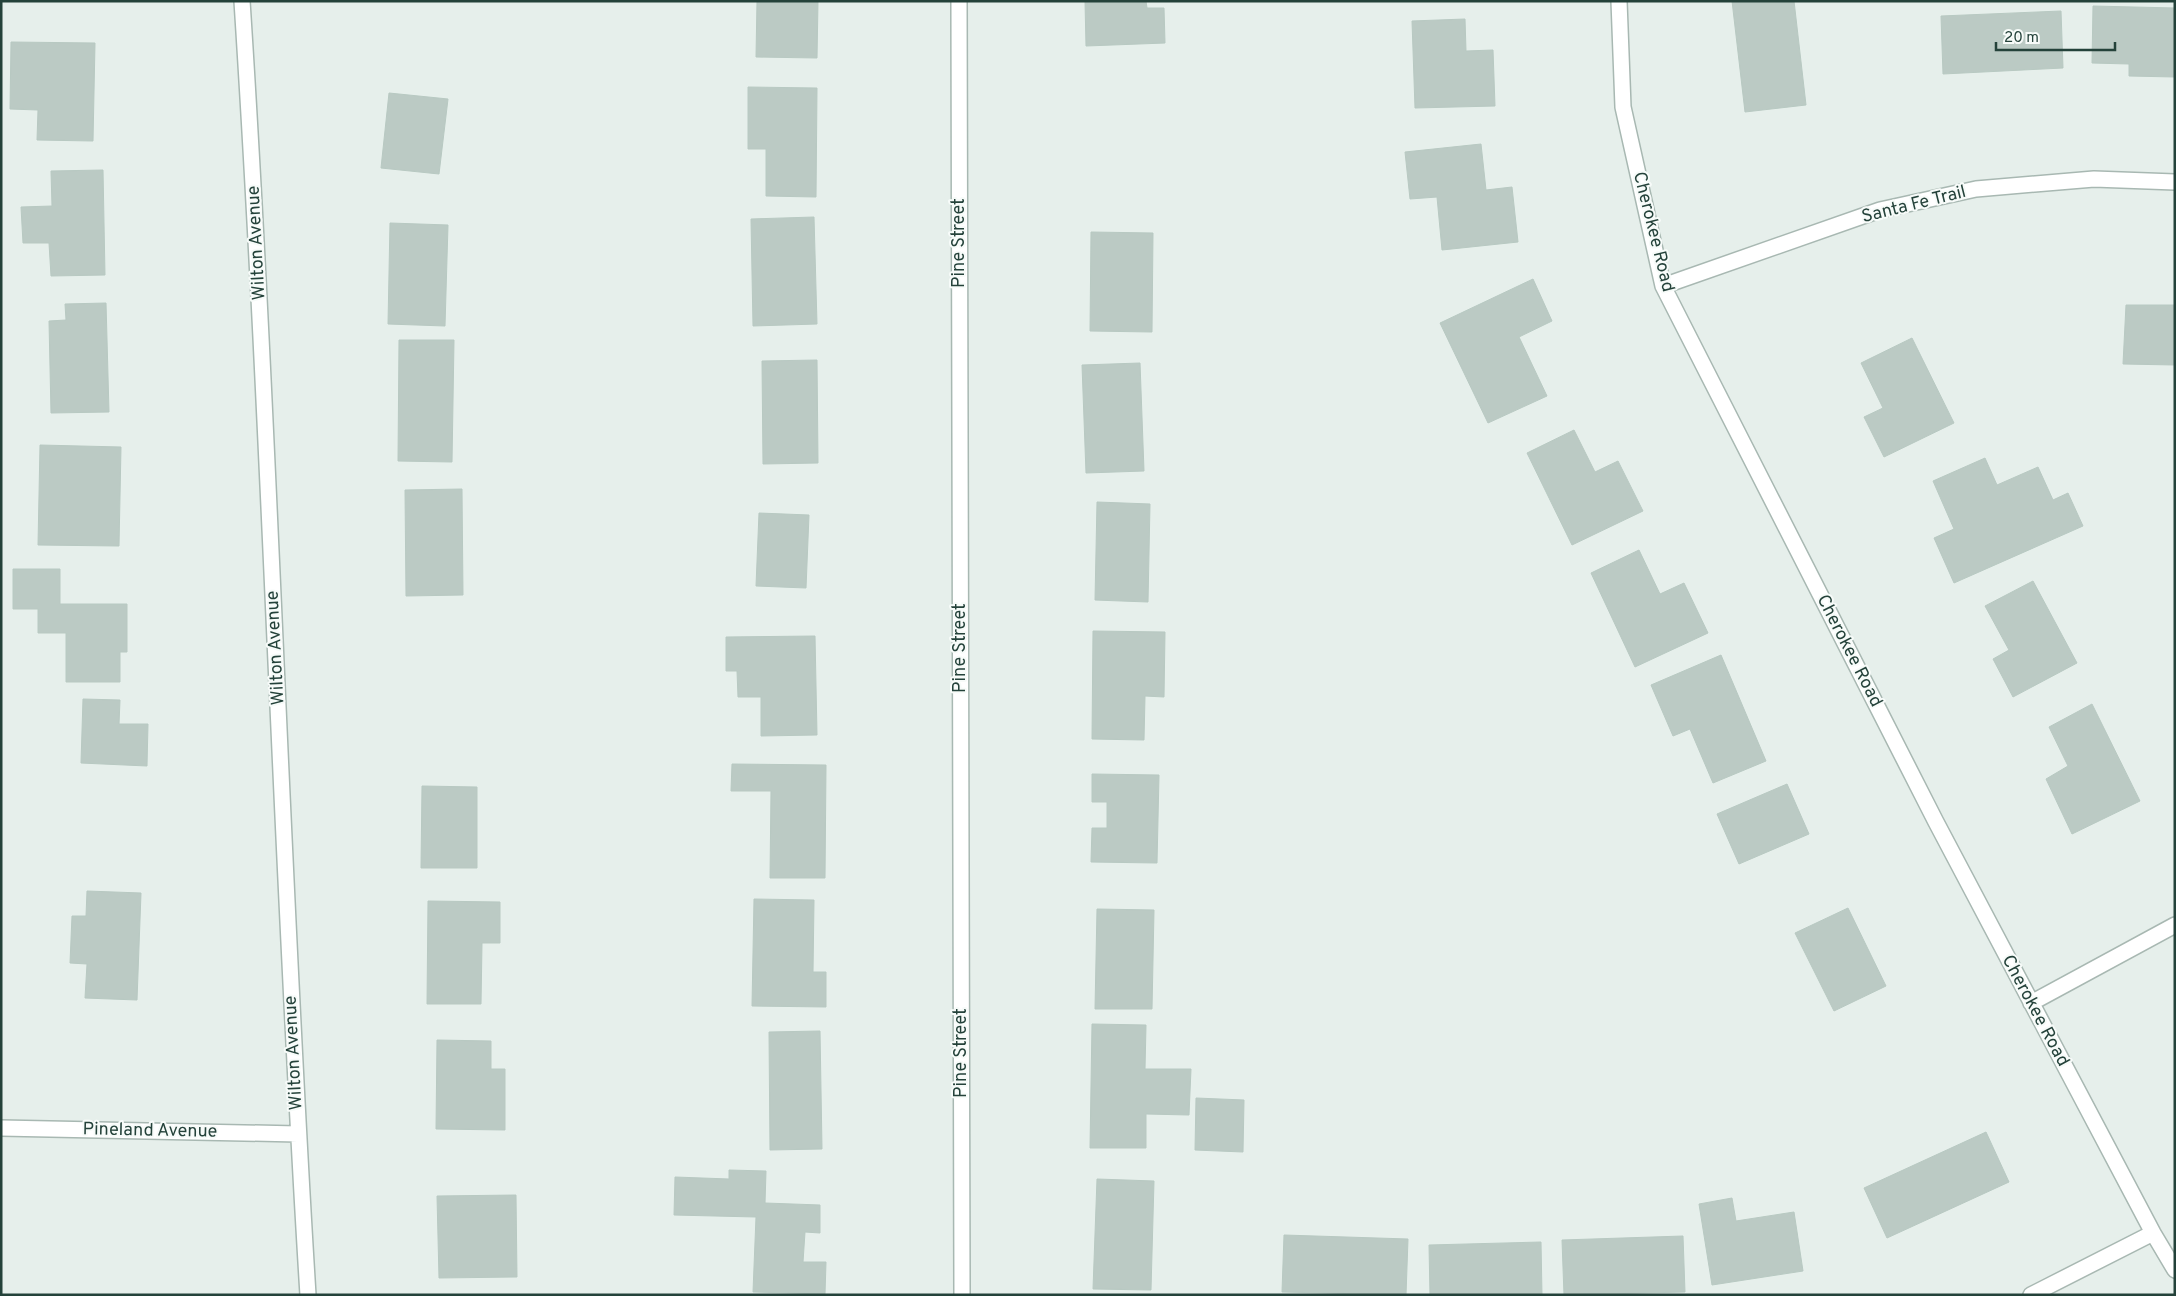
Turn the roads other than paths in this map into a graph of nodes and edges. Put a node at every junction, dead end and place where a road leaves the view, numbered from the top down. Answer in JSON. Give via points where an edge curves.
{"nodes":[{"id":1,"x":242,"y":1,"type":"edge"},
{"id":2,"x":958,"y":1,"type":"edge"},
{"id":3,"x":1619,"y":1,"type":"edge"},
{"id":4,"x":2175,"y":182,"type":"edge"},
{"id":5,"x":1663,"y":286,"type":"junction"},
{"id":6,"x":2175,"y":926,"type":"edge"},
{"id":7,"x":2031,"y":1003,"type":"junction"},
{"id":8,"x":1,"y":1128,"type":"edge"},
{"id":9,"x":298,"y":1134,"type":"junction"},
{"id":10,"x":2153,"y":1233,"type":"junction"},
{"id":11,"x":2175,"y":1270,"type":"edge"},
{"id":12,"x":308,"y":1295,"type":"edge"},
{"id":13,"x":962,"y":1295,"type":"edge"},
{"id":14,"x":2031,"y":1295,"type":"edge"}],
"edges":[{"from":1,"to":9,"type":"street","name":"Wilton Avenue","via":[[258,240]]},
{"from":2,"to":13,"type":"street","name":"Pine Street"},
{"from":3,"to":5,"type":"street","name":"Cherokee Road","via":[[1623,107]]},
{"from":4,"to":5,"type":"street","name":"Santa Fe Trail","via":[[2094,179],[1976,190],[1880,210]]},
{"from":5,"to":7,"type":"street","name":"Cherokee Road"},
{"from":6,"to":7,"type":"street"},
{"from":7,"to":10,"type":"street","name":"Cherokee Road"},
{"from":8,"to":9,"type":"street","name":"Pineland Avenue"},
{"from":9,"to":12,"type":"street","name":"Wilton Avenue"},
{"from":10,"to":11,"type":"street","name":"Cherokee Road"},
{"from":10,"to":14,"type":"street"}]}
